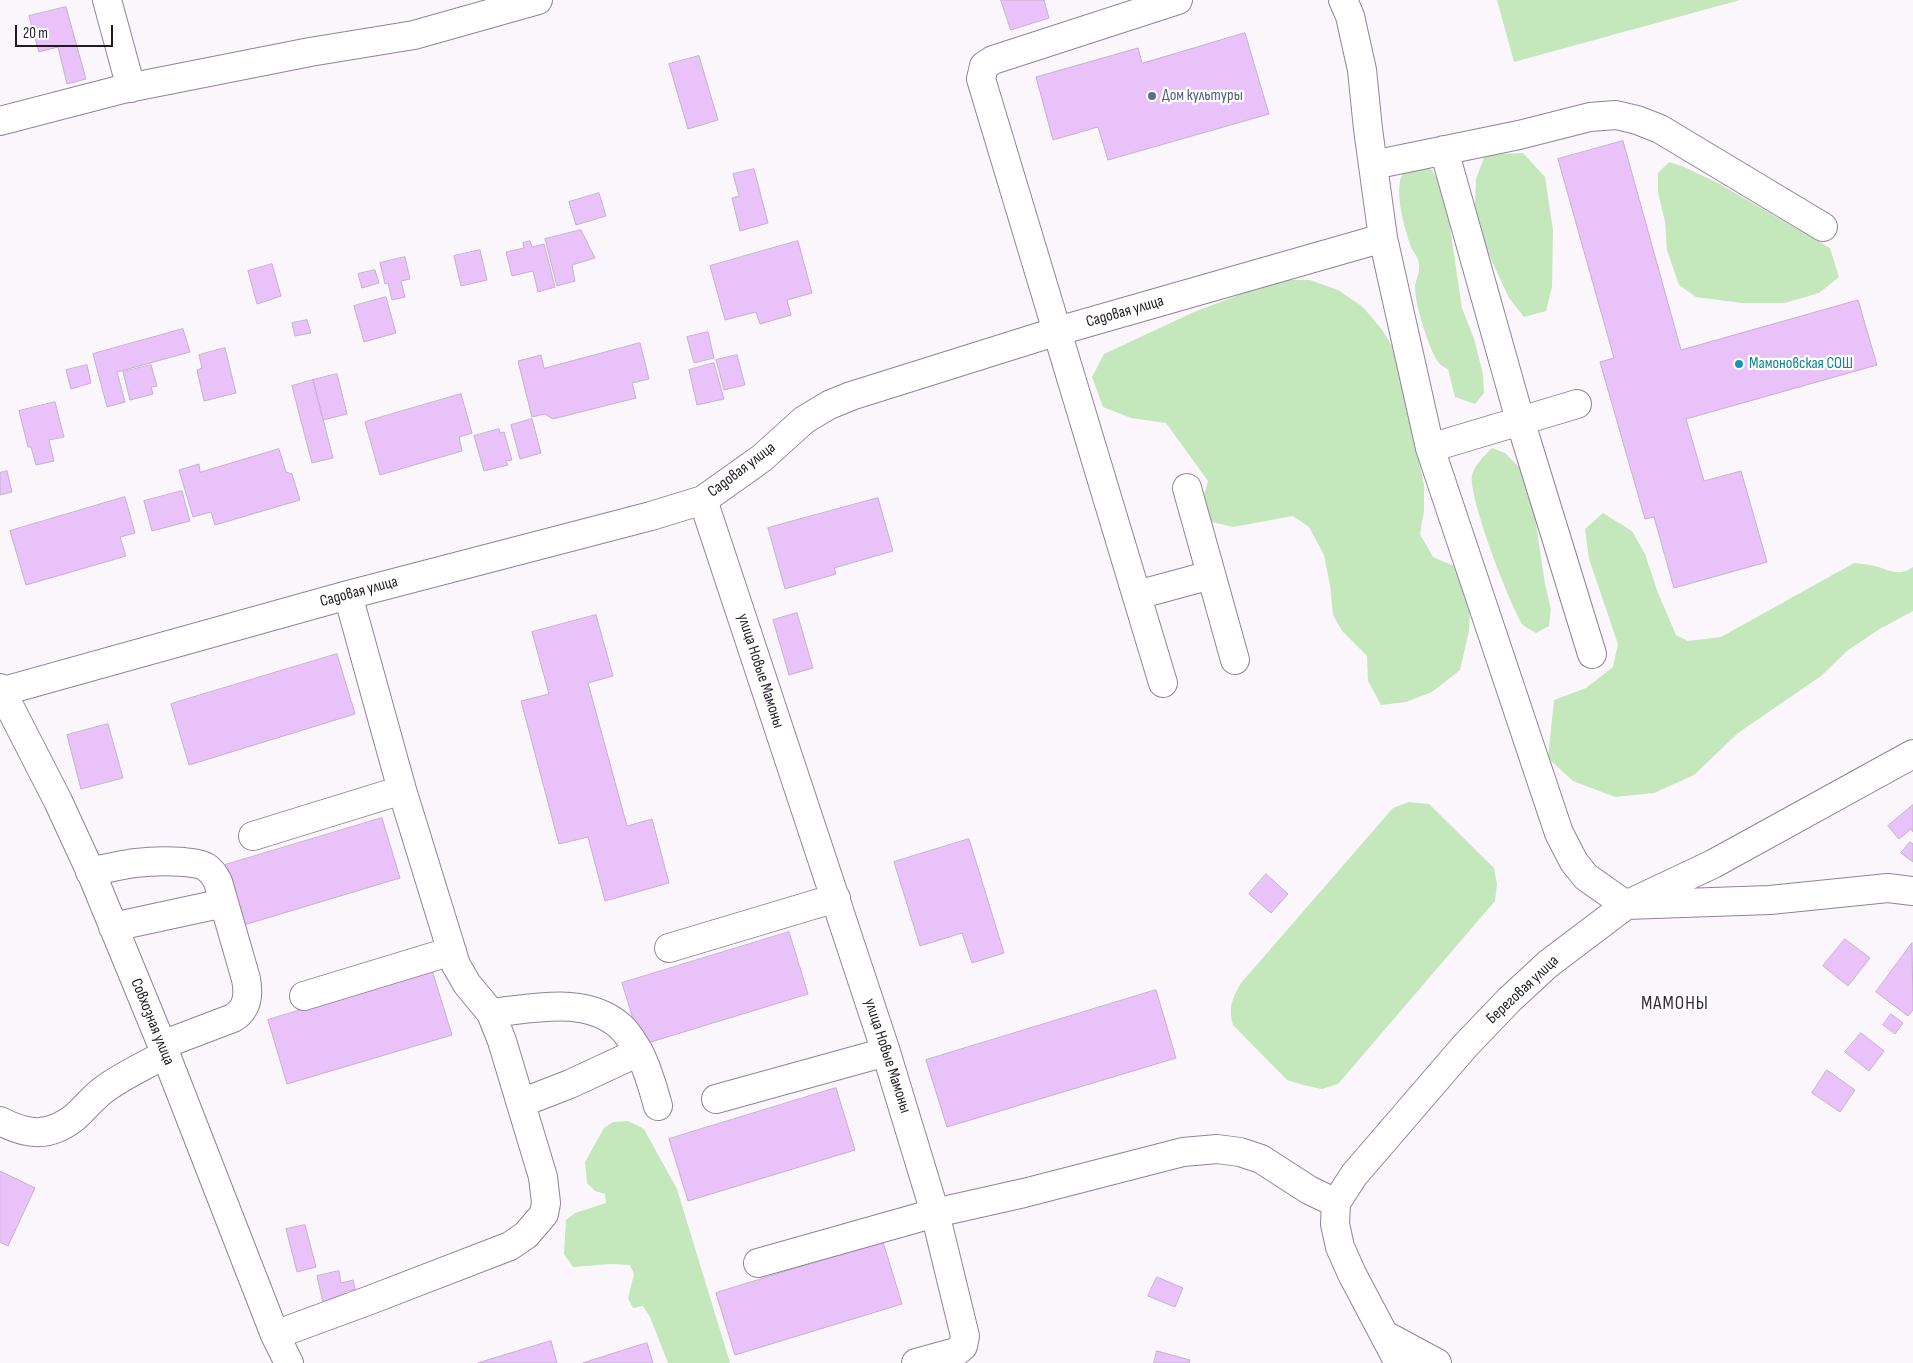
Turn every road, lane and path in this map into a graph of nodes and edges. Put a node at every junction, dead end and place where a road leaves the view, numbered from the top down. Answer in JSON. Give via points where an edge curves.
{"nodes":[{"id":1,"x":107,"y":0,"type":"edge"},
{"id":2,"x":538,"y":0,"type":"edge"},
{"id":3,"x":1178,"y":0,"type":"edge"},
{"id":4,"x":1343,"y":0,"type":"edge"},
{"id":5,"x":131,"y":88,"type":"junction"},
{"id":6,"x":0,"y":121,"type":"edge"},
{"id":7,"x":1444,"y":150,"type":"junction"},
{"id":8,"x":1373,"y":165,"type":"junction"},
{"id":9,"x":1823,"y":227,"type":"dead end"},
{"id":10,"x":1382,"y":238,"type":"junction"},
{"id":11,"x":1058,"y":331,"type":"junction"},
{"id":12,"x":1576,"y":404,"type":"dead end"},
{"id":13,"x":1520,"y":420,"type":"junction"},
{"id":14,"x":1430,"y":448,"type":"junction"},
{"id":15,"x":1187,"y":488,"type":"dead end"},
{"id":16,"x":703,"y":500,"type":"junction"},
{"id":17,"x":1211,"y":575,"type":"junction"},
{"id":18,"x":348,"y":595,"type":"junction"},
{"id":19,"x":1136,"y":595,"type":"junction"},
{"id":20,"x":1592,"y":654,"type":"dead end"},
{"id":21,"x":1235,"y":660,"type":"dead end"},
{"id":22,"x":1163,"y":683,"type":"dead end"},
{"id":23,"x":0,"y":691,"type":"edge"},
{"id":24,"x":1913,"y":754,"type":"edge"},
{"id":25,"x":402,"y":790,"type":"junction"},
{"id":26,"x":253,"y":836,"type":"dead end"},
{"id":27,"x":90,"y":872,"type":"junction"},
{"id":28,"x":1913,"y":891,"type":"edge"},
{"id":29,"x":836,"y":898,"type":"junction"},
{"id":30,"x":224,"y":903,"type":"junction"},
{"id":31,"x":1626,"y":905,"type":"junction"},
{"id":32,"x":114,"y":927,"type":"junction"},
{"id":33,"x":669,"y":948,"type":"dead end"},
{"id":34,"x":452,"y":951,"type":"junction"},
{"id":35,"x":304,"y":996,"type":"dead end"},
{"id":36,"x":491,"y":1013,"type":"junction"},
{"id":37,"x":164,"y":1050,"type":"junction"},
{"id":38,"x":639,"y":1052,"type":"junction"},
{"id":39,"x":886,"y":1052,"type":"junction"},
{"id":40,"x":716,"y":1099,"type":"dead end"},
{"id":41,"x":521,"y":1103,"type":"junction"},
{"id":42,"x":658,"y":1106,"type":"dead end"},
{"id":43,"x":0,"y":1121,"type":"edge"},
{"id":44,"x":1336,"y":1203,"type":"junction"},
{"id":45,"x":935,"y":1213,"type":"junction"},
{"id":46,"x":758,"y":1262,"type":"dead end"},
{"id":47,"x":275,"y":1334,"type":"junction"},
{"id":48,"x":1384,"y":1336,"type":"junction"},
{"id":49,"x":288,"y":1363,"type":"edge"},
{"id":50,"x":916,"y":1363,"type":"edge"},
{"id":51,"x":1399,"y":1363,"type":"edge"},
{"id":52,"x":1437,"y":1363,"type":"edge"}],
"edges":[{"from":1,"to":5,"type":"street"},
{"from":2,"to":5,"type":"street","via":[[414,35]]},
{"from":3,"to":11,"type":"street","via":[[984,66],[982,79]]},
{"from":4,"to":8,"type":"street","via":[[1350,16],[1362,70]]},
{"from":5,"to":6,"type":"street"},
{"from":7,"to":8,"type":"street"},
{"from":7,"to":9,"type":"street","via":[[1590,118],[1616,116],[1637,120],[1660,129]]},
{"from":7,"to":13,"type":"street"},
{"from":8,"to":10,"type":"street"},
{"from":10,"to":11,"type":"street","name":"Садовая улица"},
{"from":10,"to":14,"type":"street"},
{"from":11,"to":16,"type":"street","name":"Садовая улица","via":[[829,404]]},
{"from":11,"to":19,"type":"street"},
{"from":12,"to":13,"type":"street"},
{"from":13,"to":14,"type":"street"},
{"from":13,"to":20,"type":"street"},
{"from":14,"to":31,"type":"street","via":[[1558,833],[1586,877]]},
{"from":15,"to":17,"type":"street"},
{"from":16,"to":18,"type":"street","name":"Садовая улица"},
{"from":16,"to":29,"type":"street","name":"улица Новые Мамоны"},
{"from":17,"to":19,"type":"street"},
{"from":17,"to":21,"type":"street"},
{"from":18,"to":23,"type":"street","name":"Садовая улица"},
{"from":18,"to":25,"type":"street"},
{"from":19,"to":22,"type":"street"},
{"from":23,"to":27,"type":"street","name":"Совхозная улица","via":[[58,801]]},
{"from":24,"to":31,"type":"street","name":"Береговая улица","via":[[1713,864]]},
{"from":25,"to":26,"type":"street"},
{"from":25,"to":34,"type":"street"},
{"from":27,"to":30,"type":"street","via":[[150,860],[196,863],[213,873]]},
{"from":27,"to":32,"type":"street","name":"Совхозная улица"},
{"from":28,"to":31,"type":"street","via":[[1888,888],[1780,899]]},
{"from":29,"to":33,"type":"street"},
{"from":29,"to":39,"type":"street","name":"улица Новые Мамоны"},
{"from":30,"to":32,"type":"street"},
{"from":30,"to":37,"type":"street","via":[[249,994],[241,1013]]},
{"from":31,"to":44,"type":"street","name":"Береговая улица","via":[[1548,964],[1508,1000],[1354,1175]]},
{"from":32,"to":37,"type":"street","name":"Совхозная улица"},
{"from":34,"to":35,"type":"street"},
{"from":34,"to":36,"type":"street","via":[[467,984]]},
{"from":36,"to":38,"type":"street","via":[[578,1007],[598,1012],[622,1027]]},
{"from":36,"to":41,"type":"street"},
{"from":37,"to":43,"type":"street","via":[[104,1090],[75,1117],[60,1126],[42,1133],[26,1132]]},
{"from":37,"to":47,"type":"street","name":"Совхозная улица"},
{"from":38,"to":41,"type":"street"},
{"from":38,"to":42,"type":"street"},
{"from":39,"to":40,"type":"street"},
{"from":39,"to":45,"type":"street","name":"улица Новые Мамоны"},
{"from":41,"to":47,"type":"street","via":[[543,1177],[546,1204],[544,1214],[526,1235],[494,1253]]},
{"from":44,"to":45,"type":"street","via":[[1261,1160],[1240,1152],[1217,1150],[1183,1152]]},
{"from":44,"to":48,"type":"street","via":[[1335,1224],[1340,1247]]},
{"from":45,"to":46,"type":"street"},
{"from":45,"to":50,"type":"street","name":"улица Новые Мамоны","via":[[965,1336],[963,1346],[956,1352]]},
{"from":47,"to":49,"type":"street","name":"Совхозная улица"},
{"from":48,"to":51,"type":"street"},
{"from":48,"to":52,"type":"street"}]}
